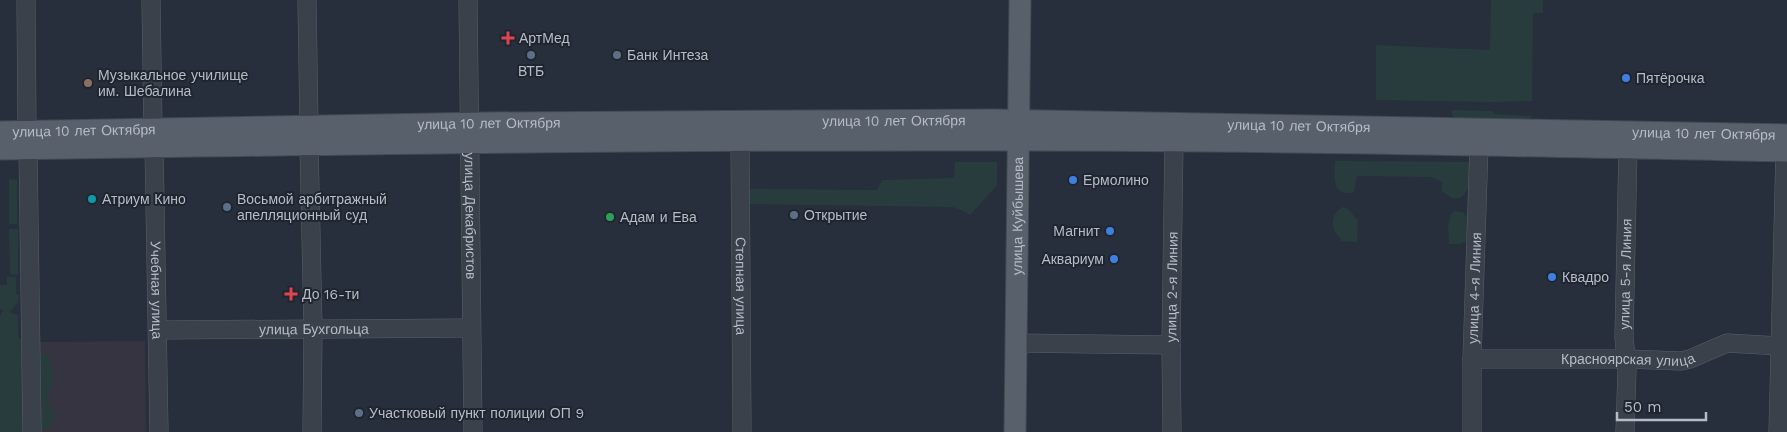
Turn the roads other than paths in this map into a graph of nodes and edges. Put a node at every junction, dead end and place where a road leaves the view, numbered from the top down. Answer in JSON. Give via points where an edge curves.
{"nodes":[{"id":1,"x":26,"y":0,"type":"edge"},
{"id":2,"x":151,"y":0,"type":"edge"},
{"id":3,"x":307,"y":0,"type":"edge"},
{"id":4,"x":468,"y":0,"type":"edge"},
{"id":5,"x":1020,"y":0,"type":"edge"},
{"id":6,"x":1018,"y":130,"type":"junction"},
{"id":7,"x":0,"y":132,"type":"edge"},
{"id":8,"x":470,"y":132,"type":"junction"},
{"id":9,"x":309,"y":135,"type":"junction"},
{"id":10,"x":154,"y":138,"type":"junction"},
{"id":11,"x":28,"y":140,"type":"junction"},
{"id":12,"x":740,"y":140,"type":"junction"},
{"id":13,"x":1174,"y":141,"type":"junction"},
{"id":14,"x":1786,"y":145,"type":"edge"},
{"id":15,"x":1479,"y":146,"type":"junction"},
{"id":16,"x":1628,"y":148,"type":"junction"},
{"id":17,"x":0,"y":149,"type":"edge"},
{"id":18,"x":313,"y":328,"type":"junction"},
{"id":19,"x":471,"y":328,"type":"junction"},
{"id":20,"x":158,"y":330,"type":"junction"},
{"id":21,"x":1015,"y":343,"type":"junction"},
{"id":22,"x":1172,"y":345,"type":"junction"},
{"id":23,"x":1780,"y":346,"type":"junction"},
{"id":24,"x":1472,"y":359,"type":"junction"},
{"id":25,"x":1627,"y":359,"type":"junction"},
{"id":26,"x":32,"y":432,"type":"edge"},
{"id":27,"x":159,"y":432,"type":"edge"},
{"id":28,"x":312,"y":432,"type":"edge"},
{"id":29,"x":473,"y":432,"type":"edge"},
{"id":30,"x":742,"y":432,"type":"edge"},
{"id":31,"x":1014,"y":432,"type":"edge"},
{"id":32,"x":1172,"y":432,"type":"edge"},
{"id":33,"x":1472,"y":432,"type":"edge"},
{"id":34,"x":1625,"y":432,"type":"edge"},
{"id":35,"x":1778,"y":432,"type":"edge"}],
"edges":[{"from":1,"to":11,"type":"street"},
{"from":2,"to":10,"type":"street","name":"Учебная улица"},
{"from":3,"to":9,"type":"street"},
{"from":4,"to":8,"type":"street","name":"улица Декабристов"},
{"from":5,"to":6,"type":"main road","name":"улица Куйбышева"},
{"from":6,"to":8,"type":"main road","name":"улица 10 лет Октября"},
{"from":6,"to":12,"type":"main road","name":"улица 10 лет Октября"},
{"from":6,"to":13,"type":"main road","name":"улица 10 лет Октября"},
{"from":6,"to":14,"type":"main road","name":"улица 10 лет Октября"},
{"from":6,"to":21,"type":"main road","name":"улица Куйбышева"},
{"from":7,"to":11,"type":"main road","name":"улица 10 лет Октября"},
{"from":8,"to":9,"type":"main road","name":"улица 10 лет Октября"},
{"from":8,"to":12,"type":"main road","name":"улица 10 лет Октября"},
{"from":8,"to":19,"type":"street","name":"улица Декабристов"},
{"from":9,"to":10,"type":"main road","name":"улица 10 лет Октября"},
{"from":9,"to":18,"type":"street"},
{"from":10,"to":11,"type":"main road","name":"улица 10 лет Октября"},
{"from":10,"to":20,"type":"street","name":"Учебная улица"},
{"from":11,"to":17,"type":"main road","name":"улица 10 лет Октября"},
{"from":11,"to":26,"type":"street"},
{"from":12,"to":30,"type":"street","name":"Степная улица"},
{"from":13,"to":15,"type":"main road","name":"улица 10 лет Октября"},
{"from":13,"to":22,"type":"street","name":"улица 2-я Линия"},
{"from":14,"to":16,"type":"main road","name":"улица 10 лет Октября"},
{"from":14,"to":23,"type":"street"},
{"from":15,"to":16,"type":"main road","name":"улица 10 лет Октября"},
{"from":15,"to":24,"type":"street","name":"улица 4-я Линия"},
{"from":16,"to":25,"type":"street","name":"улица 5-я Линия","via":[[1624,336]]},
{"from":18,"to":19,"type":"street","name":"улица Бухгольца"},
{"from":18,"to":20,"type":"street","name":"улица Бухгольца"},
{"from":18,"to":28,"type":"street"},
{"from":19,"to":29,"type":"street","name":"улица Декабристов"},
{"from":20,"to":27,"type":"street","name":"Учебная улица"},
{"from":21,"to":22,"type":"street"},
{"from":21,"to":31,"type":"main road","name":"улица Куйбышева"},
{"from":22,"to":32,"type":"street","name":"улица 2-я Линия"},
{"from":23,"to":25,"type":"street","name":"Красноярская улица","via":[[1727,343],[1681,361]]},
{"from":23,"to":35,"type":"street"},
{"from":24,"to":25,"type":"street","name":"Красноярская улица"},
{"from":24,"to":33,"type":"street","name":"улица 4-я Линия"},
{"from":25,"to":34,"type":"street","name":"улица 5-я Линия"}]}
